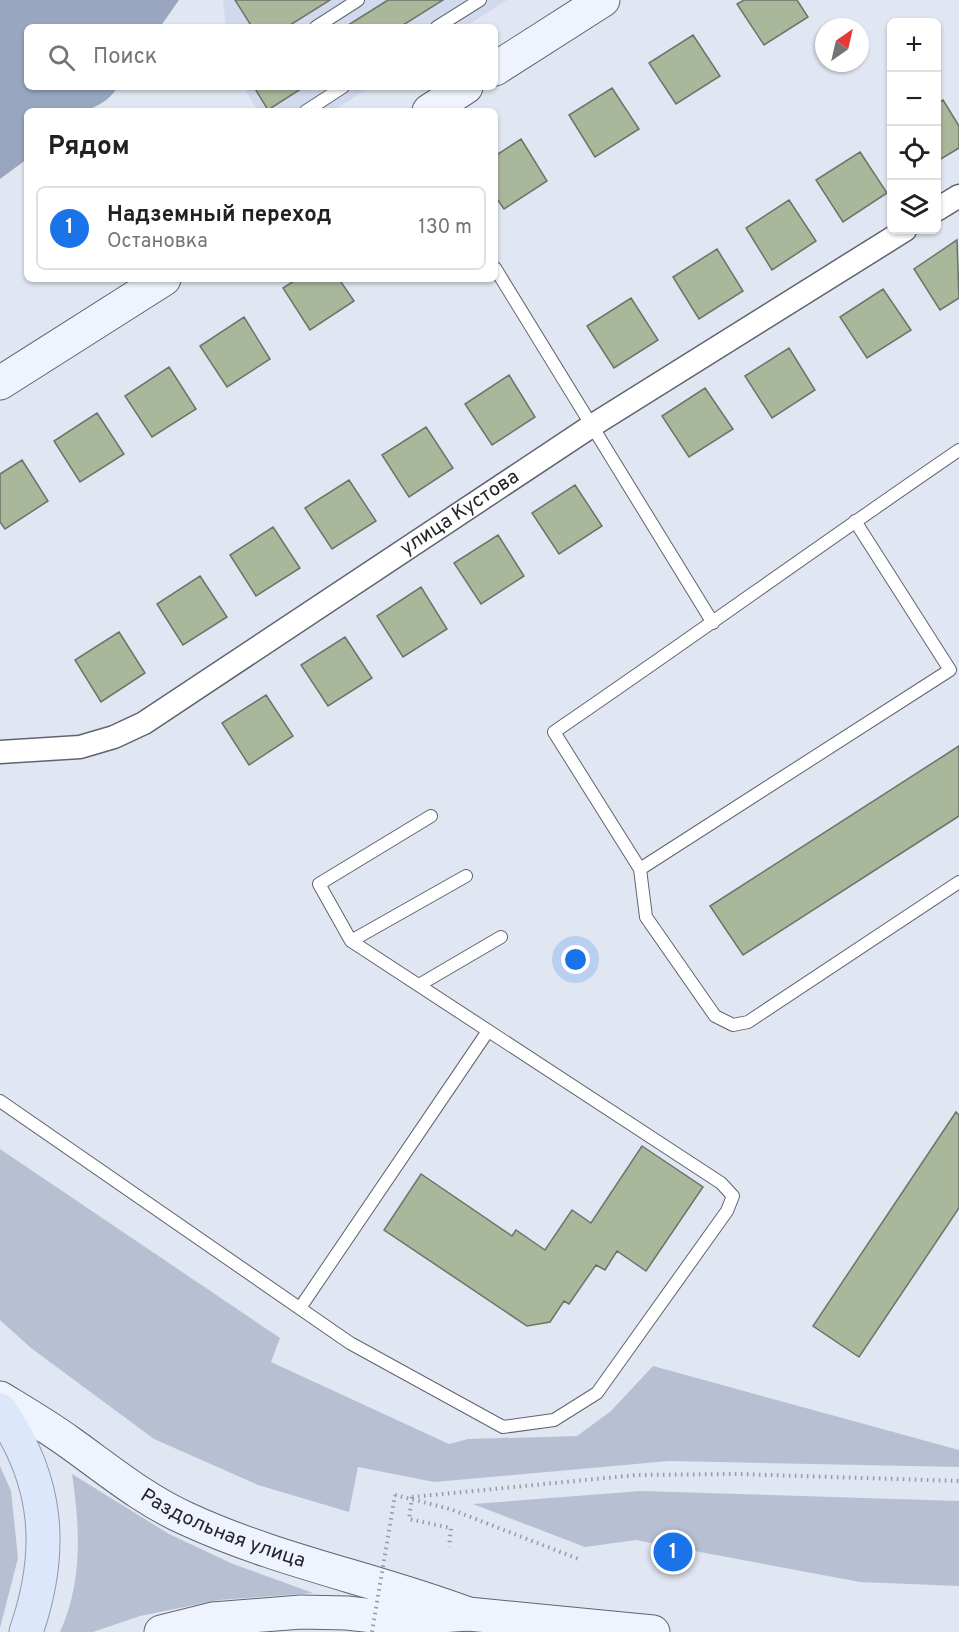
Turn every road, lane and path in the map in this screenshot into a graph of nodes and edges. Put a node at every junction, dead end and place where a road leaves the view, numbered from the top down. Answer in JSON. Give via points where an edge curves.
{"nodes":[{"id":1,"x":358,"y":0,"type":"edge"},
{"id":2,"x":480,"y":0,"type":"edge"},
{"id":3,"x":603,"y":0,"type":"edge"},
{"id":4,"x":321,"y":24,"type":"edge"},
{"id":5,"x":442,"y":24,"type":"edge"},
{"id":6,"x":498,"y":67,"type":"edge"},
{"id":7,"x":339,"y":90,"type":"edge"},
{"id":8,"x":461,"y":90,"type":"edge"},
{"id":9,"x":311,"y":108,"type":"edge"},
{"id":10,"x":434,"y":108,"type":"edge"},
{"id":11,"x":959,"y":196,"type":"edge"},
{"id":12,"x":941,"y":207,"type":"edge"},
{"id":13,"x":899,"y":234,"type":"edge"},
{"id":14,"x":498,"y":273,"type":"edge"},
{"id":15,"x":159,"y":282,"type":"edge"},
{"id":16,"x":0,"y":383,"type":"edge"},
{"id":17,"x":593,"y":424,"type":"junction"},
{"id":18,"x":959,"y":450,"type":"edge"},
{"id":19,"x":855,"y":520,"type":"junction"},
{"id":20,"x":713,"y":623,"type":"junction"},
{"id":21,"x":954,"y":672,"type":"edge"},
{"id":22,"x":0,"y":752,"type":"edge"},
{"id":23,"x":431,"y":816,"type":"dead end"},
{"id":24,"x":640,"y":869,"type":"junction"},
{"id":25,"x":466,"y":876,"type":"dead end"},
{"id":26,"x":959,"y":882,"type":"edge"},
{"id":27,"x":501,"y":937,"type":"dead end"},
{"id":28,"x":351,"y":941,"type":"junction"},
{"id":29,"x":419,"y":985,"type":"junction"},
{"id":30,"x":488,"y":1030,"type":"junction"},
{"id":31,"x":0,"y":1101,"type":"edge"},
{"id":32,"x":300,"y":1308,"type":"junction"},
{"id":33,"x":0,"y":1398,"type":"edge"},
{"id":34,"x":0,"y":1410,"type":"edge"},
{"id":35,"x":959,"y":1481,"type":"edge"},
{"id":36,"x":412,"y":1497,"type":"junction"},
{"id":37,"x":449,"y":1547,"type":"dead end"},
{"id":38,"x":581,"y":1560,"type":"dead end"},
{"id":39,"x":468,"y":1614,"type":"junction"},
{"id":40,"x":26,"y":1632,"type":"edge"},
{"id":41,"x":161,"y":1632,"type":"edge"},
{"id":42,"x":372,"y":1632,"type":"edge"},
{"id":43,"x":653,"y":1632,"type":"edge"}],
"edges":[{"from":1,"to":4,"type":"lane"},
{"from":2,"to":5,"type":"lane"},
{"from":3,"to":6,"type":"main road"},
{"from":7,"to":9,"type":"lane"},
{"from":8,"to":10,"type":"main road"},
{"from":11,"to":12,"type":"street"},
{"from":13,"to":17,"type":"street","name":"улица Кустова"},
{"from":14,"to":17,"type":"lane"},
{"from":15,"to":16,"type":"main road"},
{"from":17,"to":20,"type":"lane"},
{"from":17,"to":22,"type":"street","name":"улица Кустова","via":[[144,723],[80,747]]},
{"from":18,"to":19,"type":"lane"},
{"from":19,"to":20,"type":"lane"},
{"from":19,"to":21,"type":"lane"},
{"from":20,"to":24,"type":"lane","via":[[554,732]]},
{"from":21,"to":24,"type":"lane"},
{"from":23,"to":28,"type":"lane","via":[[320,884]]},
{"from":24,"to":26,"type":"lane","via":[[646,918],[716,1016],[733,1025],[748,1022]]},
{"from":25,"to":28,"type":"lane"},
{"from":27,"to":29,"type":"lane"},
{"from":28,"to":29,"type":"lane"},
{"from":29,"to":30,"type":"lane"},
{"from":30,"to":32,"type":"lane"},
{"from":30,"to":32,"type":"lane","via":[[728,1189],[734,1196],[727,1211],[597,1393],[554,1420],[503,1427],[350,1343]]},
{"from":31,"to":32,"type":"lane"},
{"from":33,"to":39,"type":"main road","name":"Раздольная улица","via":[[185,1518],[238,1541],[354,1579],[406,1591]]},
{"from":34,"to":40,"type":"main road","via":[[17,1435],[37,1486],[45,1540],[39,1594]]},
{"from":35,"to":36,"type":"path","via":[[636,1475]]},
{"from":36,"to":37,"type":"path","via":[[409,1519],[451,1528]]},
{"from":36,"to":38,"type":"path"},
{"from":36,"to":42,"type":"path","bridge":true,"via":[[395,1495]]},
{"from":39,"to":41,"type":"main road","name":"Раздольная улица","via":[[399,1619],[347,1613],[252,1614]]},
{"from":39,"to":43,"type":"main road","name":"Раздольная улица"}]}
